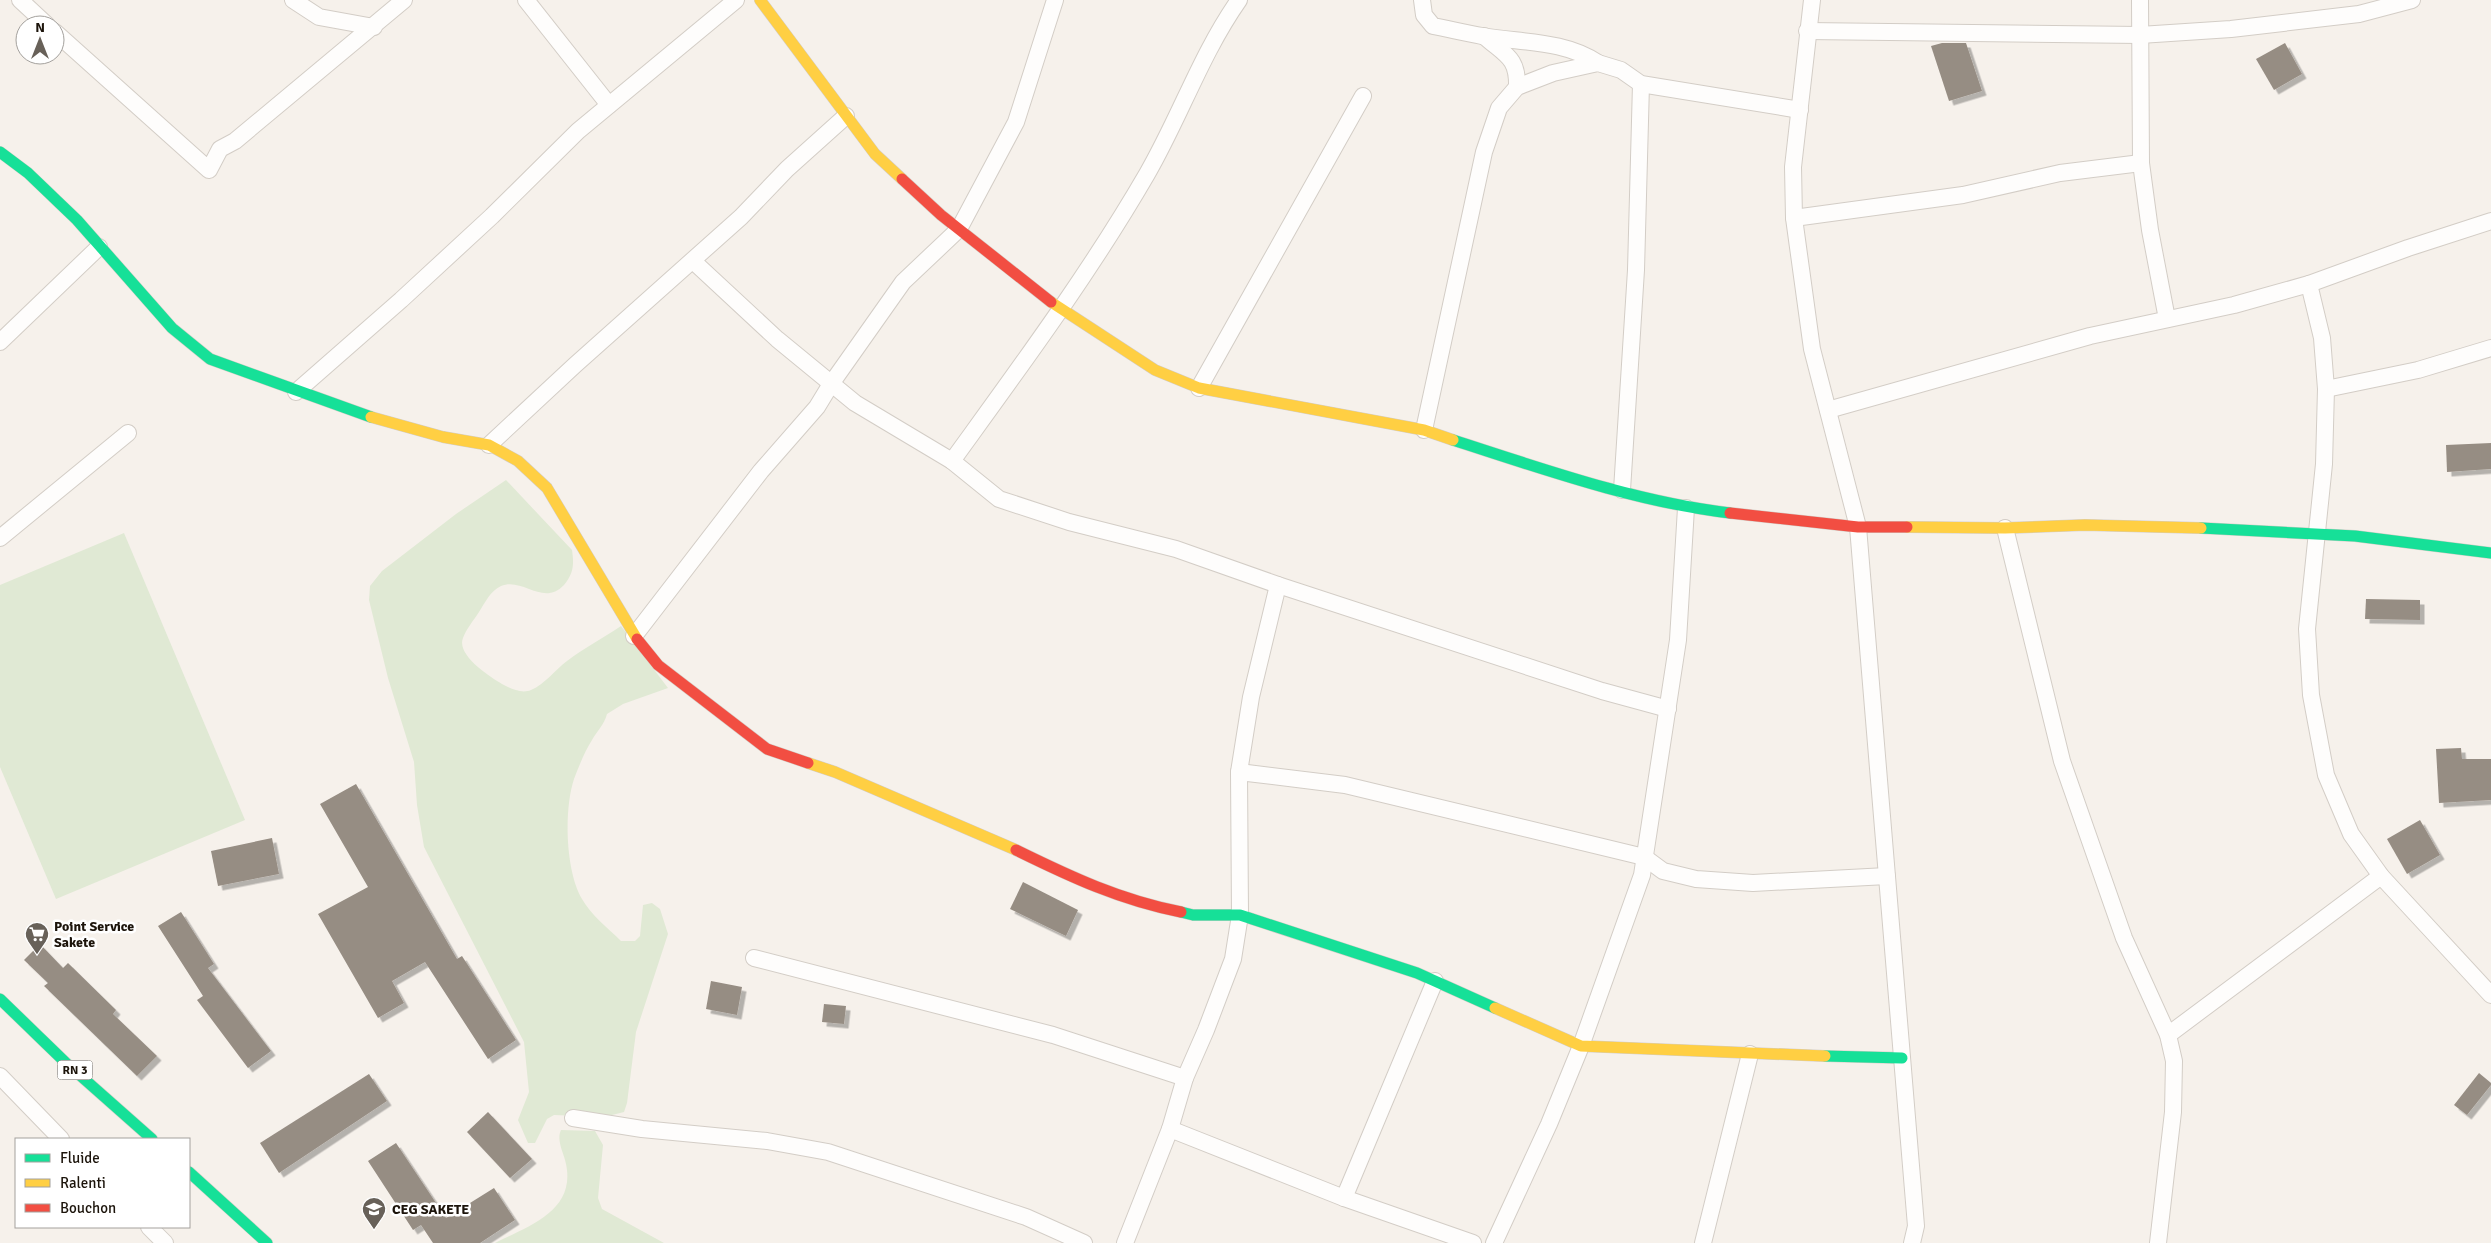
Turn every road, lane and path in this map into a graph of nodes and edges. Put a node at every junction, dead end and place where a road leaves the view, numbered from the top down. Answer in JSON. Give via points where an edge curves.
{"nodes":[{"id":1,"x":20,"y":0,"type":"edge"},
{"id":2,"x":293,"y":0,"type":"edge"},
{"id":3,"x":404,"y":0,"type":"edge"},
{"id":4,"x":526,"y":0,"type":"edge"},
{"id":5,"x":736,"y":0,"type":"edge"},
{"id":6,"x":760,"y":0,"type":"edge"},
{"id":7,"x":1055,"y":0,"type":"edge"},
{"id":8,"x":1239,"y":0,"type":"edge"},
{"id":9,"x":1422,"y":0,"type":"edge"},
{"id":10,"x":1812,"y":0,"type":"edge"},
{"id":11,"x":2140,"y":0,"type":"edge"},
{"id":12,"x":2412,"y":0,"type":"edge"},
{"id":13,"x":37,"y":15,"type":"edge"},
{"id":14,"x":374,"y":27,"type":"junction"},
{"id":15,"x":1807,"y":31,"type":"junction"},
{"id":16,"x":2140,"y":35,"type":"junction"},
{"id":17,"x":1484,"y":36,"type":"junction"},
{"id":18,"x":65,"y":41,"type":"edge"},
{"id":19,"x":1598,"y":63,"type":"junction"},
{"id":20,"x":1641,"y":84,"type":"junction"},
{"id":21,"x":1517,"y":87,"type":"junction"},
{"id":22,"x":1363,"y":96,"type":"dead end"},
{"id":23,"x":609,"y":105,"type":"junction"},
{"id":24,"x":1800,"y":110,"type":"junction"},
{"id":25,"x":846,"y":116,"type":"junction"},
{"id":26,"x":0,"y":152,"type":"edge"},
{"id":27,"x":2141,"y":164,"type":"junction"},
{"id":28,"x":1794,"y":218,"type":"junction"},
{"id":29,"x":2491,"y":221,"type":"edge"},
{"id":30,"x":958,"y":229,"type":"junction"},
{"id":31,"x":98,"y":247,"type":"junction"},
{"id":32,"x":693,"y":261,"type":"junction"},
{"id":33,"x":2309,"y":284,"type":"junction"},
{"id":34,"x":1062,"y":310,"type":"junction"},
{"id":35,"x":2167,"y":319,"type":"junction"},
{"id":36,"x":0,"y":342,"type":"edge"},
{"id":37,"x":2491,"y":348,"type":"edge"},
{"id":38,"x":831,"y":384,"type":"junction"},
{"id":39,"x":1199,"y":388,"type":"junction"},
{"id":40,"x":2326,"y":389,"type":"junction"},
{"id":41,"x":296,"y":392,"type":"junction"},
{"id":42,"x":1828,"y":410,"type":"junction"},
{"id":43,"x":1424,"y":430,"type":"junction"},
{"id":44,"x":128,"y":433,"type":"dead end"},
{"id":45,"x":489,"y":445,"type":"junction"},
{"id":46,"x":952,"y":461,"type":"junction"},
{"id":47,"x":1622,"y":490,"type":"junction"},
{"id":48,"x":1686,"y":508,"type":"junction"},
{"id":49,"x":1858,"y":526,"type":"junction"},
{"id":50,"x":2005,"y":528,"type":"junction"},
{"id":51,"x":2318,"y":534,"type":"junction"},
{"id":52,"x":0,"y":538,"type":"edge"},
{"id":53,"x":2491,"y":553,"type":"edge"},
{"id":54,"x":1278,"y":586,"type":"junction"},
{"id":55,"x":634,"y":636,"type":"junction"},
{"id":56,"x":1668,"y":709,"type":"junction"},
{"id":57,"x":1239,"y":772,"type":"junction"},
{"id":58,"x":1644,"y":857,"type":"junction"},
{"id":59,"x":1887,"y":876,"type":"junction"},
{"id":60,"x":2381,"y":876,"type":"junction"},
{"id":61,"x":1240,"y":915,"type":"junction"},
{"id":62,"x":754,"y":958,"type":"dead end"},
{"id":63,"x":1435,"y":981,"type":"junction"},
{"id":64,"x":2491,"y":996,"type":"edge"},
{"id":65,"x":0,"y":998,"type":"edge"},
{"id":66,"x":2168,"y":1035,"type":"junction"},
{"id":67,"x":1581,"y":1046,"type":"junction"},
{"id":68,"x":1750,"y":1054,"type":"junction"},
{"id":69,"x":1902,"y":1058,"type":"junction"},
{"id":70,"x":0,"y":1076,"type":"edge"},
{"id":71,"x":1185,"y":1078,"type":"junction"},
{"id":72,"x":573,"y":1118,"type":"dead end"},
{"id":73,"x":1170,"y":1129,"type":"junction"},
{"id":74,"x":60,"y":1138,"type":"edge"},
{"id":75,"x":151,"y":1138,"type":"edge"},
{"id":76,"x":190,"y":1173,"type":"edge"},
{"id":77,"x":1344,"y":1198,"type":"junction"},
{"id":78,"x":150,"y":1228,"type":"edge"},
{"id":79,"x":1131,"y":1241,"type":"edge"},
{"id":80,"x":165,"y":1243,"type":"edge"},
{"id":81,"x":267,"y":1243,"type":"edge"},
{"id":82,"x":1084,"y":1243,"type":"edge"},
{"id":83,"x":1473,"y":1243,"type":"edge"},
{"id":84,"x":1494,"y":1243,"type":"edge"},
{"id":85,"x":1703,"y":1243,"type":"edge"},
{"id":86,"x":1912,"y":1243,"type":"edge"},
{"id":87,"x":2158,"y":1243,"type":"edge"}],
"edges":[{"from":1,"to":13,"type":"street"},
{"from":2,"to":14,"type":"street","via":[[319,17]]},
{"from":3,"to":14,"type":"street"},
{"from":4,"to":23,"type":"street"},
{"from":5,"to":23,"type":"street"},
{"from":6,"to":25,"type":"street"},
{"from":7,"to":30,"type":"street","via":[[1016,122]]},
{"from":8,"to":34,"type":"street","via":[[1214,39],[1147,173]]},
{"from":9,"to":17,"type":"street","via":[[1424,15],[1432,26]]},
{"from":10,"to":15,"type":"street"},
{"from":11,"to":16,"type":"street"},
{"from":12,"to":16,"type":"street","via":[[2359,14],[2231,29]]},
{"from":14,"to":18,"type":"street","via":[[235,142],[220,149],[208,170]]},
{"from":15,"to":16,"type":"street"},
{"from":15,"to":24,"type":"street"},
{"from":16,"to":27,"type":"street"},
{"from":17,"to":19,"type":"street","via":[[1527,40],[1582,53]]},
{"from":17,"to":21,"type":"street","via":[[1511,59],[1518,71]]},
{"from":19,"to":20,"type":"street","via":[[1621,70]]},
{"from":19,"to":21,"type":"street","via":[[1553,73]]},
{"from":20,"to":24,"type":"street"},
{"from":20,"to":47,"type":"street","via":[[1636,270]]},
{"from":21,"to":43,"type":"street","via":[[1499,108],[1484,152]]},
{"from":22,"to":39,"type":"street"},
{"from":23,"to":41,"type":"street","via":[[408,294]]},
{"from":24,"to":28,"type":"street","via":[[1794,166]]},
{"from":25,"to":30,"type":"street","via":[[875,154]]},
{"from":25,"to":32,"type":"street","via":[[786,169],[742,217]]},
{"from":26,"to":31,"type":"street","via":[[28,173],[77,220]]},
{"from":27,"to":28,"type":"street","via":[[2060,173],[1963,195]]},
{"from":27,"to":35,"type":"street"},
{"from":28,"to":42,"type":"street","via":[[1812,349]]},
{"from":29,"to":33,"type":"street"},
{"from":30,"to":34,"type":"street"},
{"from":30,"to":38,"type":"street","via":[[903,282]]},
{"from":31,"to":36,"type":"street"},
{"from":31,"to":41,"type":"street","via":[[172,328],[210,359]]},
{"from":32,"to":38,"type":"street"},
{"from":32,"to":45,"type":"street"},
{"from":33,"to":35,"type":"street"},
{"from":33,"to":40,"type":"street","via":[[2322,338]]},
{"from":34,"to":39,"type":"street","via":[[1154,370]]},
{"from":34,"to":46,"type":"street"},
{"from":35,"to":42,"type":"street","via":[[2072,341]]},
{"from":37,"to":40,"type":"street","via":[[2418,370]]},
{"from":38,"to":46,"type":"street","via":[[855,403]]},
{"from":38,"to":55,"type":"street","via":[[817,407],[762,471]]},
{"from":39,"to":43,"type":"street"},
{"from":40,"to":51,"type":"street"},
{"from":41,"to":45,"type":"street","via":[[416,430]]},
{"from":42,"to":49,"type":"street"},
{"from":43,"to":47,"type":"street","via":[[1552,472]]},
{"from":44,"to":52,"type":"street"},
{"from":45,"to":55,"type":"street","via":[[518,461],[547,488]]},
{"from":46,"to":54,"type":"street","via":[[999,499],[1069,522],[1176,549]]},
{"from":47,"to":48,"type":"street"},
{"from":48,"to":49,"type":"street"},
{"from":48,"to":56,"type":"street","via":[[1678,640]]},
{"from":49,"to":50,"type":"street"},
{"from":49,"to":59,"type":"street"},
{"from":50,"to":51,"type":"street","via":[[2085,525]]},
{"from":50,"to":66,"type":"street","via":[[2062,761],[2124,938]]},
{"from":51,"to":53,"type":"street"},
{"from":51,"to":60,"type":"street","via":[[2307,629],[2312,695],[2326,775],[2351,834]]},
{"from":54,"to":56,"type":"street","via":[[1602,691]]},
{"from":54,"to":57,"type":"street","via":[[1251,697]]},
{"from":55,"to":61,"type":"street","via":[[658,665],[767,749],[835,772],[1009,847],[1085,884],[1154,907],[1193,915]]},
{"from":56,"to":58,"type":"street"},
{"from":57,"to":58,"type":"street","via":[[1345,785]]},
{"from":57,"to":61,"type":"street"},
{"from":58,"to":59,"type":"street","via":[[1663,871],[1696,879],[1754,884]]},
{"from":58,"to":67,"type":"street","via":[[1634,900]]},
{"from":59,"to":69,"type":"street"},
{"from":60,"to":64,"type":"street"},
{"from":60,"to":66,"type":"street"},
{"from":61,"to":63,"type":"street","via":[[1417,972]]},
{"from":61,"to":71,"type":"street","via":[[1233,959]]},
{"from":62,"to":71,"type":"street","via":[[1053,1034]]},
{"from":63,"to":67,"type":"street"},
{"from":63,"to":77,"type":"street"},
{"from":65,"to":75,"type":"street","number":"RN 3","via":[[65,1062]]},
{"from":66,"to":87,"type":"street","via":[[2174,1061],[2173,1112]]},
{"from":67,"to":68,"type":"street"},
{"from":67,"to":84,"type":"street"},
{"from":68,"to":69,"type":"street"},
{"from":68,"to":85,"type":"street"},
{"from":69,"to":86,"type":"street","via":[[1916,1226]]},
{"from":70,"to":74,"type":"street"},
{"from":71,"to":73,"type":"street"},
{"from":72,"to":82,"type":"street","via":[[642,1129],[766,1141],[828,1152],[1026,1217]]},
{"from":73,"to":77,"type":"street"},
{"from":73,"to":79,"type":"street"},
{"from":76,"to":81,"type":"street"},
{"from":77,"to":83,"type":"street"},
{"from":78,"to":80,"type":"street"}]}
